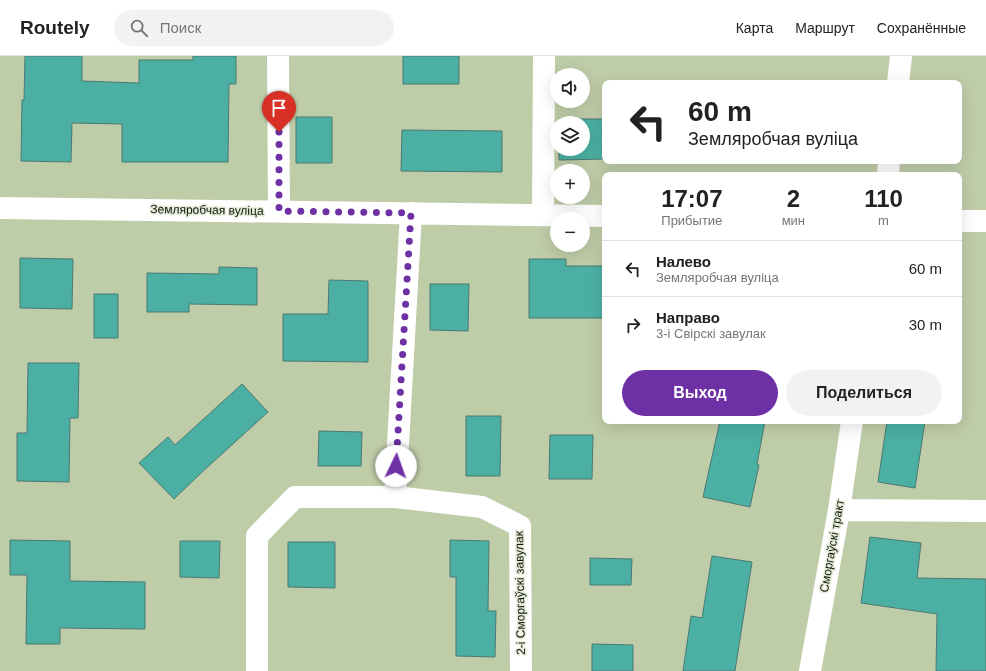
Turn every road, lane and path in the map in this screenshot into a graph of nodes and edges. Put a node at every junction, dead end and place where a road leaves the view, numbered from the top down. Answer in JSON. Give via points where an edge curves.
{"nodes":[{"id":1,"x":278,"y":56,"type":"edge"},
{"id":2,"x":544,"y":56,"type":"edge"},
{"id":3,"x":901,"y":56,"type":"edge"},
{"id":4,"x":898,"y":80,"type":"edge"},
{"id":5,"x":0,"y":208,"type":"edge"},
{"id":6,"x":279,"y":211,"type":"junction"},
{"id":7,"x":411,"y":213,"type":"junction"},
{"id":8,"x":543,"y":215,"type":"junction"},
{"id":9,"x":602,"y":216,"type":"edge"},
{"id":10,"x":962,"y":221,"type":"edge"},
{"id":11,"x":986,"y":221,"type":"edge"},
{"id":12,"x":852,"y":424,"type":"edge"},
{"id":13,"x":394,"y":497,"type":"junction"},
{"id":14,"x":838,"y":510,"type":"junction"},
{"id":15,"x":986,"y":511,"type":"edge"},
{"id":16,"x":257,"y":671,"type":"edge"},
{"id":17,"x":521,"y":671,"type":"edge"},
{"id":18,"x":810,"y":671,"type":"edge"}],
"edges":[{"from":1,"to":6,"type":"street"},
{"from":2,"to":8,"type":"street"},
{"from":3,"to":4,"type":"street"},
{"from":5,"to":6,"type":"street","name":"Земляробчая вуліца"},
{"from":6,"to":7,"type":"street","name":"Земляробчая вуліца"},
{"from":7,"to":8,"type":"street","name":"Земляробчая вуліца"},
{"from":7,"to":13,"type":"street"},
{"from":8,"to":9,"type":"street","name":"Земляробчая вуліца"},
{"from":10,"to":11,"type":"street"},
{"from":12,"to":14,"type":"street","name":"Сморгаўскі тракт"},
{"from":13,"to":16,"type":"street","name":"2-і Сморгаўскі завулак","via":[[295,497],[257,536]]},
{"from":13,"to":17,"type":"street","name":"2-і Сморгаўскі завулак","via":[[482,507],[520,526]]},
{"from":14,"to":15,"type":"street"},
{"from":14,"to":18,"type":"street","name":"Сморгаўскі тракт"}]}
